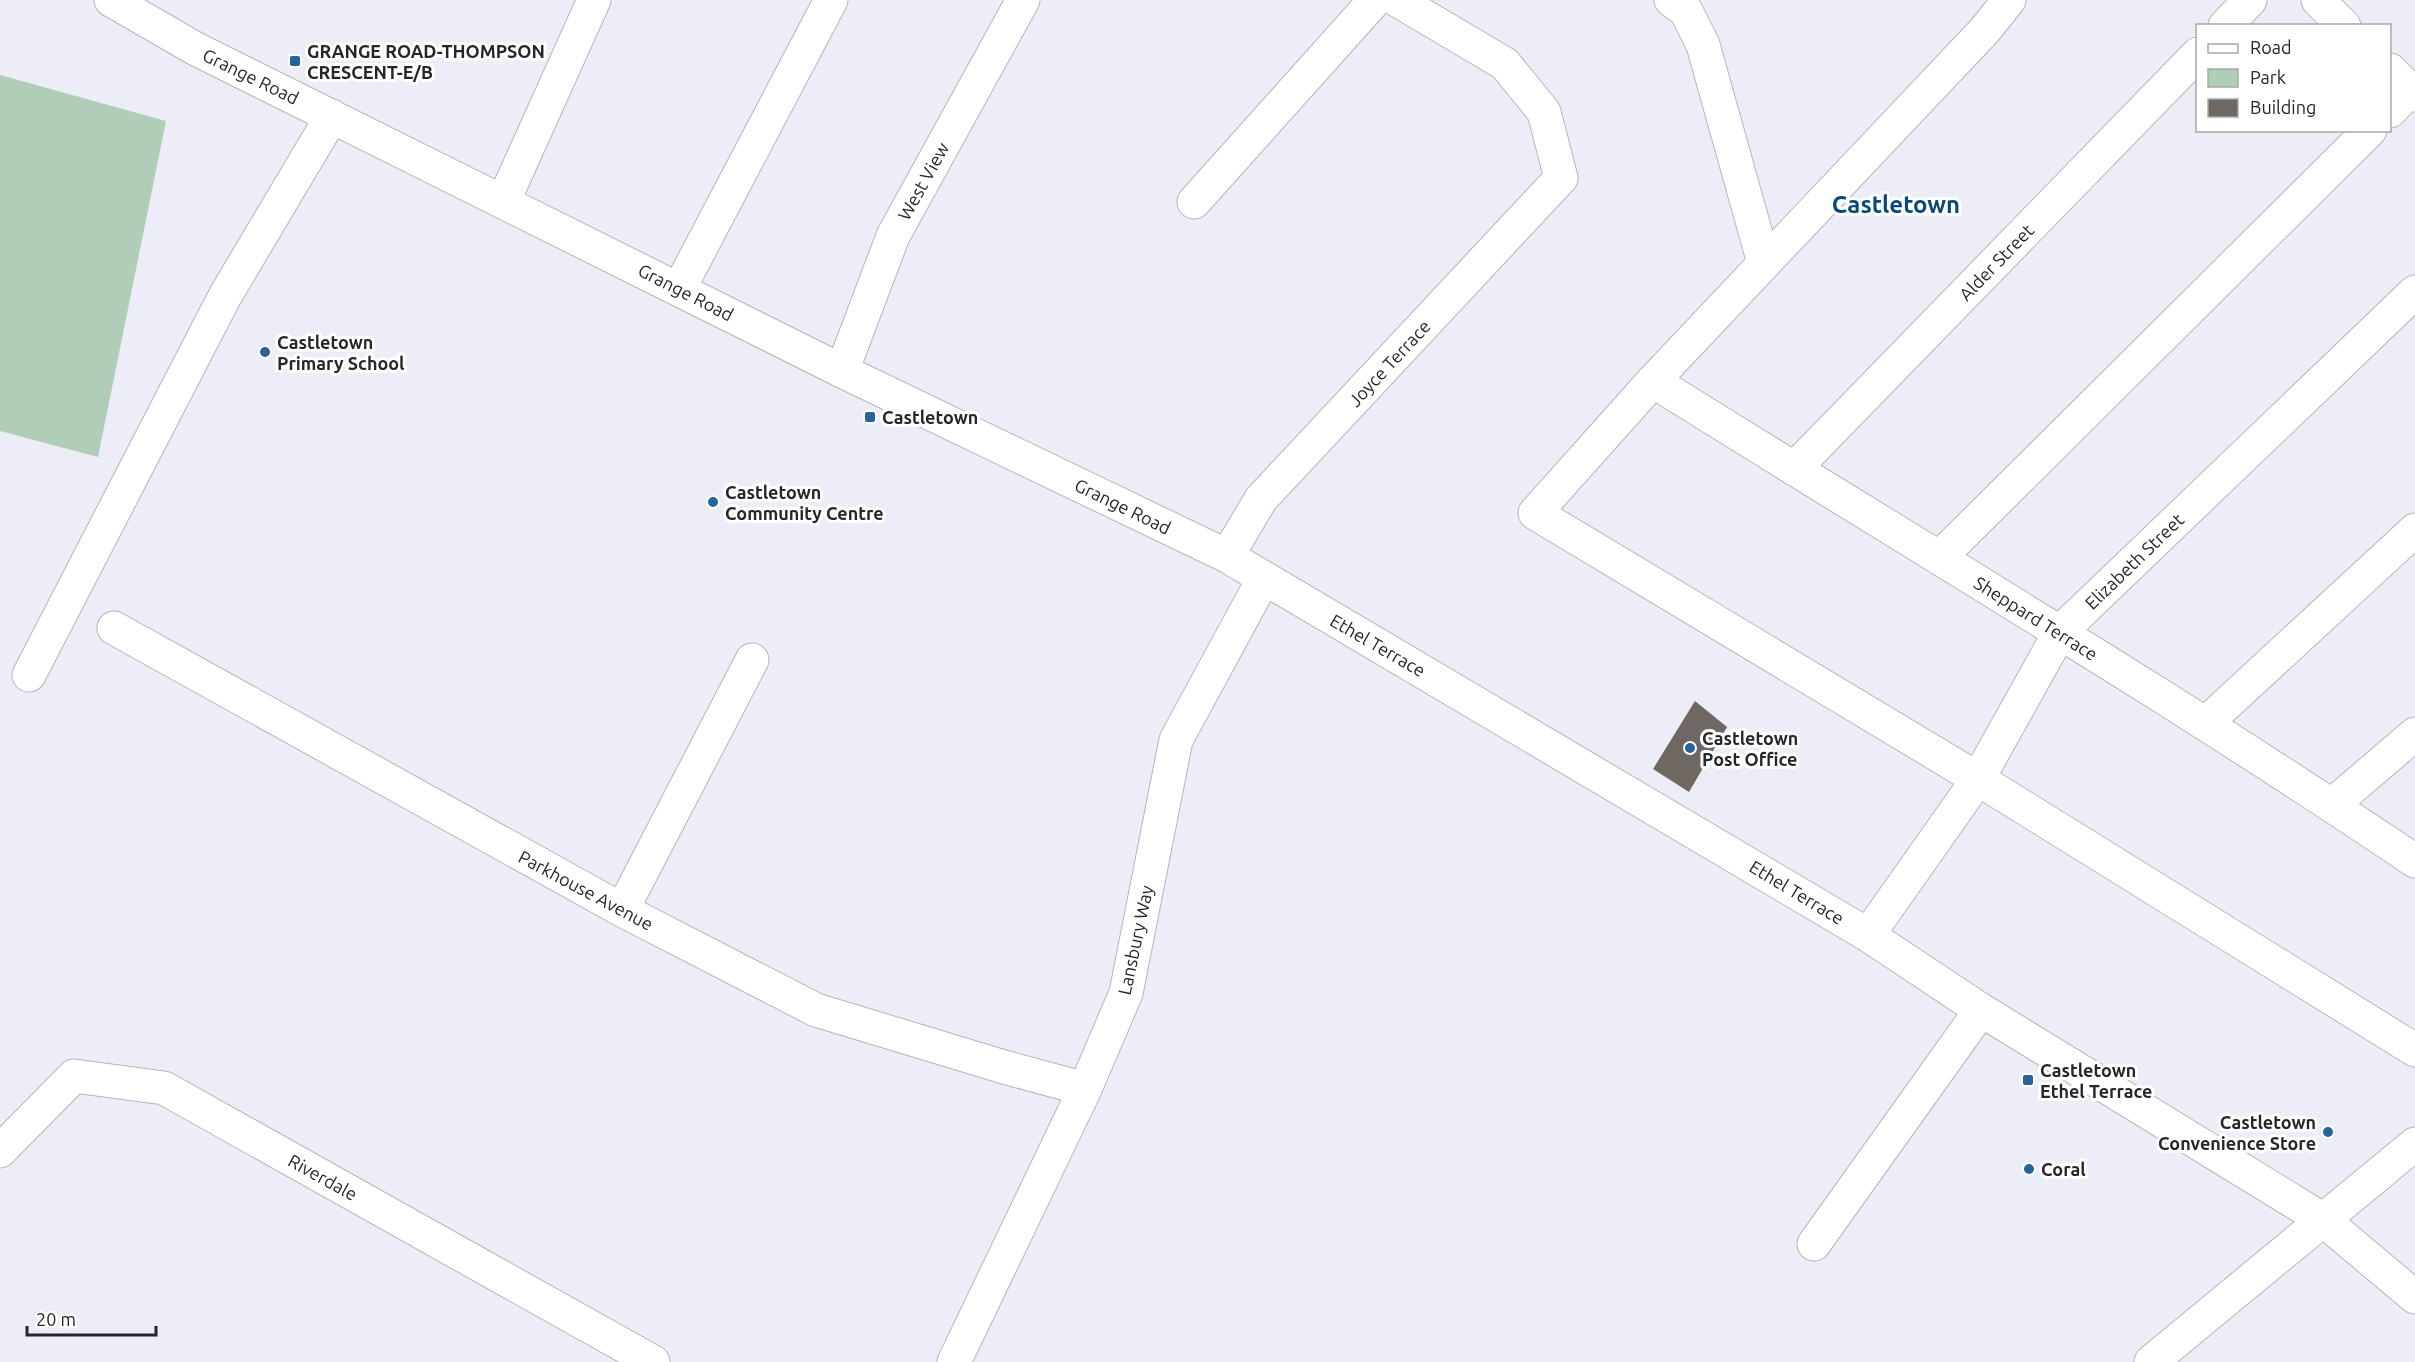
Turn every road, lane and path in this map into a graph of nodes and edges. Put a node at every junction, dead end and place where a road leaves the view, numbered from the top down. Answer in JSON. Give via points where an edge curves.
{"nodes":[{"id":1,"x":111,"y":0,"type":"edge"},
{"id":2,"x":594,"y":0,"type":"edge"},
{"id":3,"x":831,"y":0,"type":"edge"},
{"id":4,"x":1023,"y":0,"type":"edge"},
{"id":5,"x":1375,"y":0,"type":"edge"},
{"id":6,"x":1397,"y":0,"type":"edge"},
{"id":7,"x":1671,"y":0,"type":"edge"},
{"id":8,"x":2009,"y":0,"type":"edge"},
{"id":9,"x":2250,"y":0,"type":"edge"},
{"id":10,"x":2318,"y":0,"type":"edge"},
{"id":11,"x":2227,"y":24,"type":"edge"},
{"id":12,"x":2342,"y":24,"type":"edge"},
{"id":13,"x":2196,"y":56,"type":"edge"},
{"id":14,"x":332,"y":116,"type":"junction"},
{"id":15,"x":2368,"y":132,"type":"edge"},
{"id":16,"x":504,"y":200,"type":"junction"},
{"id":17,"x":1194,"y":202,"type":"dead end"},
{"id":18,"x":1764,"y":263,"type":"junction"},
{"id":19,"x":679,"y":289,"type":"junction"},
{"id":20,"x":2415,"y":292,"type":"edge"},
{"id":21,"x":842,"y":371,"type":"junction"},
{"id":22,"x":1653,"y":381,"type":"junction"},
{"id":23,"x":1794,"y":469,"type":"junction"},
{"id":24,"x":2415,"y":530,"type":"edge"},
{"id":25,"x":1227,"y":556,"type":"junction"},
{"id":26,"x":1939,"y":558,"type":"junction"},
{"id":27,"x":1264,"y":578,"type":"junction"},
{"id":28,"x":114,"y":628,"type":"dead end"},
{"id":29,"x":2060,"y":632,"type":"junction"},
{"id":30,"x":753,"y":660,"type":"dead end"},
{"id":31,"x":29,"y":675,"type":"dead end"},
{"id":32,"x":2205,"y":724,"type":"junction"},
{"id":33,"x":2415,"y":734,"type":"edge"},
{"id":34,"x":1978,"y":779,"type":"junction"},
{"id":35,"x":2332,"y":805,"type":"junction"},
{"id":36,"x":2415,"y":861,"type":"edge"},
{"id":37,"x":622,"y":910,"type":"junction"},
{"id":38,"x":1868,"y":935,"type":"junction"},
{"id":39,"x":1981,"y":1010,"type":"junction"},
{"id":40,"x":2415,"y":1050,"type":"edge"},
{"id":41,"x":1085,"y":1089,"type":"junction"},
{"id":42,"x":2415,"y":1144,"type":"edge"},
{"id":43,"x":0,"y":1151,"type":"edge"},
{"id":44,"x":2322,"y":1219,"type":"junction"},
{"id":45,"x":1814,"y":1244,"type":"dead end"},
{"id":46,"x":2415,"y":1297,"type":"edge"},
{"id":47,"x":653,"y":1362,"type":"edge"},
{"id":48,"x":954,"y":1362,"type":"edge"},
{"id":49,"x":2151,"y":1362,"type":"edge"}],
"edges":[{"from":1,"to":14,"type":"street","name":"Grange Road","via":[[196,49]]},
{"from":2,"to":16,"type":"street"},
{"from":3,"to":19,"type":"street"},
{"from":4,"to":21,"type":"street","name":"West View","via":[[893,236]]},
{"from":5,"to":17,"type":"street"},
{"from":6,"to":25,"type":"street","name":"Joyce Terrace","via":[[1505,64],[1544,112],[1561,178],[1261,499]]},
{"from":7,"to":18,"type":"street","via":[[1686,11],[1703,45]]},
{"from":8,"to":18,"type":"street"},
{"from":9,"to":11,"type":"street"},
{"from":10,"to":12,"type":"street"},
{"from":13,"to":23,"type":"street","name":"Alder Street"},
{"from":14,"to":16,"type":"street","name":"Grange Road"},
{"from":14,"to":31,"type":"street","via":[[220,306]]},
{"from":15,"to":26,"type":"street"},
{"from":16,"to":19,"type":"street","name":"Grange Road"},
{"from":18,"to":22,"type":"street"},
{"from":19,"to":21,"type":"street","name":"Grange Road"},
{"from":20,"to":29,"type":"street","name":"Elizabeth Street"},
{"from":21,"to":25,"type":"street","name":"Grange Road"},
{"from":22,"to":23,"type":"street","name":"Sheppard Terrace"},
{"from":22,"to":34,"type":"street","via":[[1535,513]]},
{"from":23,"to":26,"type":"street","name":"Sheppard Terrace"},
{"from":24,"to":32,"type":"street"},
{"from":25,"to":27,"type":"street","name":"Grange Road"},
{"from":26,"to":29,"type":"street","name":"Sheppard Terrace"},
{"from":27,"to":38,"type":"street","name":"Ethel Terrace"},
{"from":27,"to":41,"type":"street","name":"Lansbury Way","via":[[1176,740],[1126,993]]},
{"from":28,"to":37,"type":"street","name":"Parkhouse Avenue"},
{"from":29,"to":32,"type":"street","name":"Sheppard Terrace"},
{"from":29,"to":34,"type":"street","name":"Elizabeth Street"},
{"from":30,"to":37,"type":"street"},
{"from":32,"to":35,"type":"street","name":"Sheppard Terrace"},
{"from":33,"to":35,"type":"street"},
{"from":34,"to":38,"type":"street","name":"Elizabeth Street"},
{"from":34,"to":40,"type":"street"},
{"from":35,"to":36,"type":"street","name":"Sheppard Terrace"},
{"from":37,"to":41,"type":"street","name":"Parkhouse Avenue","via":[[816,1010]]},
{"from":38,"to":39,"type":"street","name":"Ethel Terrace"},
{"from":39,"to":44,"type":"street","name":"Ethel Terrace"},
{"from":39,"to":45,"type":"street"},
{"from":41,"to":48,"type":"street","name":"Lansbury Way"},
{"from":42,"to":44,"type":"street"},
{"from":43,"to":47,"type":"street","name":"Riverdale","via":[[74,1076],[164,1088]]},
{"from":44,"to":46,"type":"street","name":"Ethel Terrace"},
{"from":44,"to":49,"type":"street"}]}
